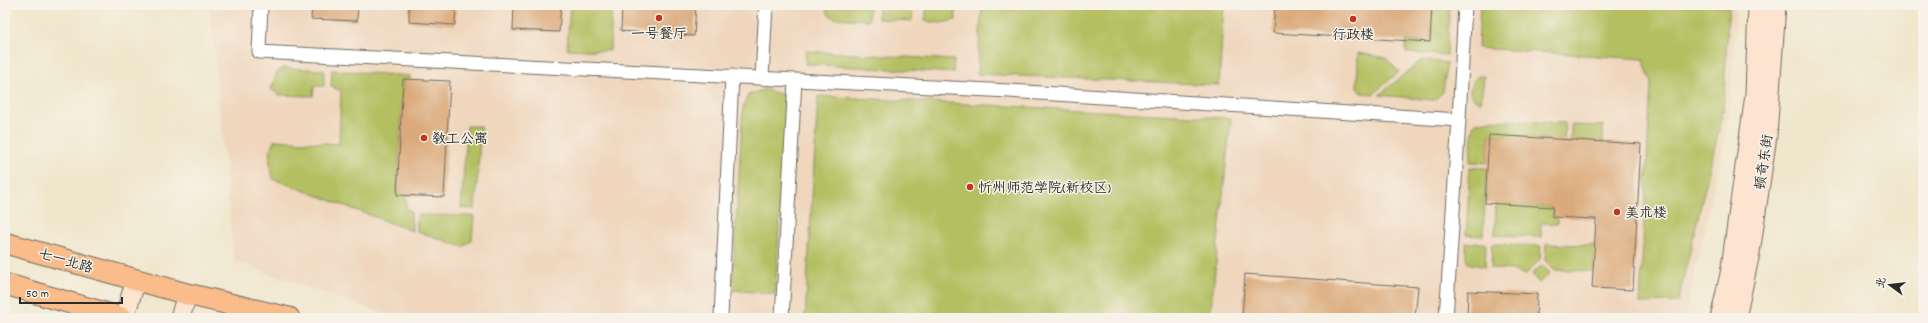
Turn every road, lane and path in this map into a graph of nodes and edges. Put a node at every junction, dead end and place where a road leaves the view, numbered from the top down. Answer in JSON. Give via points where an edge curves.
{"nodes":[{"id":1,"x":261,"y":5,"type":"edge"},
{"id":2,"x":766,"y":5,"type":"edge"},
{"id":3,"x":1465,"y":5,"type":"edge"},
{"id":4,"x":1758,"y":5,"type":"edge"},
{"id":5,"x":1776,"y":5,"type":"edge"},
{"id":6,"x":732,"y":76,"type":"junction"},
{"id":7,"x":762,"y":78,"type":"junction"},
{"id":8,"x":795,"y":80,"type":"junction"},
{"id":9,"x":1459,"y":120,"type":"junction"},
{"id":10,"x":5,"y":243,"type":"edge"},
{"id":11,"x":136,"y":280,"type":"junction"},
{"id":12,"x":5,"y":284,"type":"edge"},
{"id":13,"x":187,"y":294,"type":"junction"},
{"id":14,"x":123,"y":318,"type":"edge"},
{"id":15,"x":180,"y":318,"type":"edge"},
{"id":16,"x":289,"y":318,"type":"edge"},
{"id":17,"x":720,"y":318,"type":"edge"},
{"id":18,"x":782,"y":318,"type":"edge"},
{"id":19,"x":1446,"y":318,"type":"edge"},
{"id":20,"x":1720,"y":318,"type":"edge"},
{"id":21,"x":1736,"y":318,"type":"edge"}],
"edges":[{"from":1,"to":6,"type":"street","via":[[258,52]]},
{"from":2,"to":7,"type":"street"},
{"from":3,"to":9,"type":"street"},
{"from":4,"to":20,"type":"main road","name":"顿奇东街","via":[[1755,95],[1730,274]]},
{"from":5,"to":21,"type":"main road","name":"顿奇东街","via":[[1767,136],[1750,252]]},
{"from":6,"to":7,"type":"street"},
{"from":6,"to":17,"type":"street"},
{"from":7,"to":8,"type":"street"},
{"from":8,"to":9,"type":"street"},
{"from":8,"to":18,"type":"street"},
{"from":9,"to":19,"type":"street"},
{"from":10,"to":11,"type":"main road","name":"七一北路"},
{"from":11,"to":13,"type":"main road","name":"七一北路"},
{"from":11,"to":14,"type":"main road"},
{"from":12,"to":14,"type":"main road"},
{"from":13,"to":15,"type":"main road"},
{"from":13,"to":16,"type":"main road","name":"七一北路"}]}
